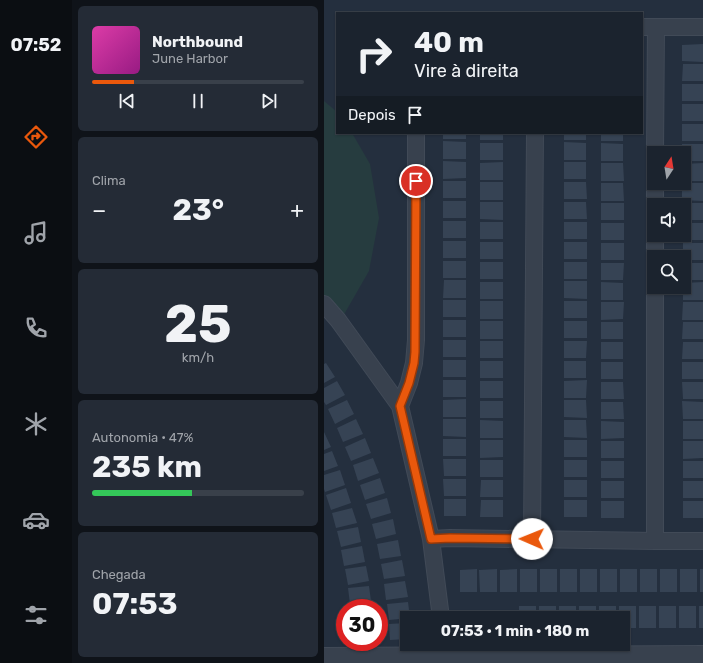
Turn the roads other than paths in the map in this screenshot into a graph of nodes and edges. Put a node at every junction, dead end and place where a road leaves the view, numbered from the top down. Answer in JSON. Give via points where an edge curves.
{"nodes":[{"id":1,"x":649,"y":27,"type":"edge"},
{"id":2,"x":703,"y":27,"type":"edge"},
{"id":3,"x":416,"y":134,"type":"edge"},
{"id":4,"x":535,"y":134,"type":"edge"},
{"id":5,"x":655,"y":146,"type":"edge"},
{"id":6,"x":655,"y":294,"type":"edge"},
{"id":7,"x":324,"y":304,"type":"edge"},
{"id":8,"x":400,"y":406,"type":"junction"},
{"id":9,"x":431,"y":539,"type":"junction"},
{"id":10,"x":532,"y":539,"type":"junction"},
{"id":11,"x":703,"y":540,"type":"edge"},
{"id":12,"x":655,"y":541,"type":"junction"},
{"id":13,"x":440,"y":611,"type":"edge"},
{"id":14,"x":445,"y":655,"type":"edge"},
{"id":15,"x":703,"y":656,"type":"edge"},
{"id":16,"x":324,"y":658,"type":"edge"}],
"edges":[{"from":1,"to":2,"type":"street"},
{"from":1,"to":5,"type":"street"},
{"from":3,"to":8,"type":"street","via":[[416,340],[414,363]]},
{"from":4,"to":10,"type":"street"},
{"from":6,"to":12,"type":"street"},
{"from":7,"to":8,"type":"street"},
{"from":8,"to":9,"type":"street"},
{"from":9,"to":10,"type":"street"},
{"from":9,"to":13,"type":"street"},
{"from":10,"to":12,"type":"street"},
{"from":11,"to":12,"type":"street"},
{"from":14,"to":15,"type":"street"},
{"from":14,"to":16,"type":"street"}]}
